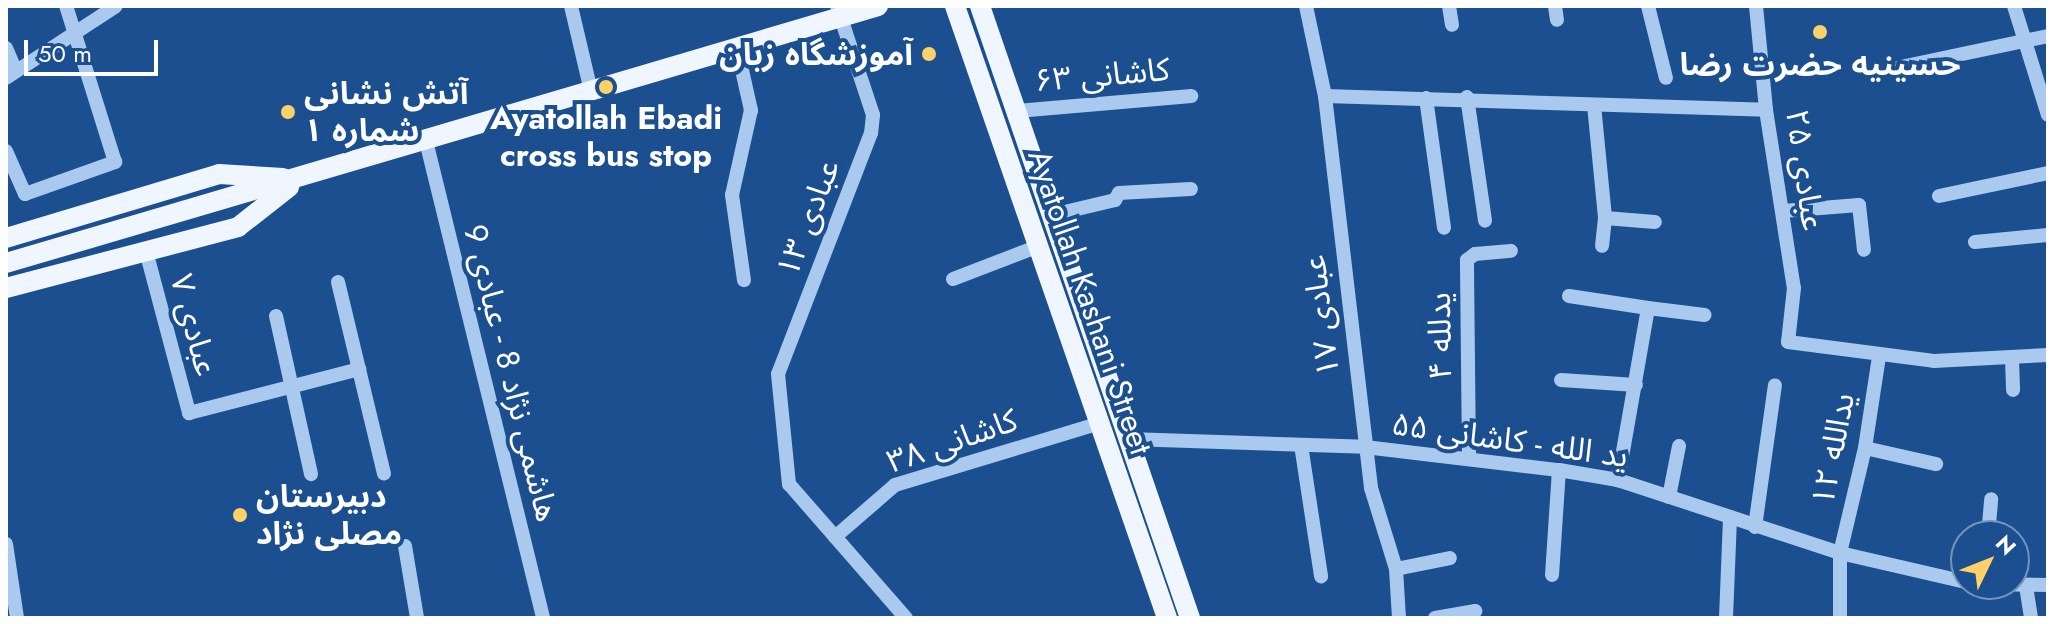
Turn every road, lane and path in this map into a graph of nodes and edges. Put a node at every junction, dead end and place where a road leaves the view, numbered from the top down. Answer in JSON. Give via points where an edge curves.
{"nodes":[{"id":1,"x":66,"y":6,"type":"edge"},
{"id":2,"x":116,"y":6,"type":"edge"},
{"id":3,"x":571,"y":6,"type":"edge"},
{"id":4,"x":878,"y":6,"type":"edge"},
{"id":5,"x":955,"y":6,"type":"edge"},
{"id":6,"x":980,"y":6,"type":"edge"},
{"id":7,"x":1306,"y":6,"type":"edge"},
{"id":8,"x":1449,"y":6,"type":"edge"},
{"id":9,"x":1648,"y":6,"type":"edge"},
{"id":10,"x":1756,"y":6,"type":"edge"},
{"id":11,"x":2014,"y":6,"type":"edge"},
{"id":12,"x":839,"y":12,"type":"edge"},
{"id":13,"x":1452,"y":25,"type":"dead end"},
{"id":14,"x":76,"y":33,"type":"junction"},
{"id":15,"x":2048,"y":36,"type":"edge"},
{"id":16,"x":2025,"y":42,"type":"junction"},
{"id":17,"x":6,"y":48,"type":"edge"},
{"id":18,"x":737,"y":48,"type":"junction"},
{"id":19,"x":1896,"y":68,"type":"dead end"},
{"id":20,"x":11,"y":74,"type":"edge"},
{"id":21,"x":1666,"y":78,"type":"dead end"},
{"id":22,"x":591,"y":91,"type":"junction"},
{"id":23,"x":1191,"y":96,"type":"dead end"},
{"id":24,"x":1325,"y":96,"type":"junction"},
{"id":25,"x":1467,"y":97,"type":"junction"},
{"id":26,"x":1426,"y":98,"type":"junction"},
{"id":27,"x":1594,"y":105,"type":"junction"},
{"id":28,"x":1766,"y":110,"type":"junction"},
{"id":29,"x":1017,"y":111,"type":"junction"},
{"id":30,"x":2048,"y":115,"type":"edge"},
{"id":31,"x":426,"y":141,"type":"junction"},
{"id":32,"x":6,"y":151,"type":"edge"},
{"id":33,"x":2048,"y":173,"type":"edge"},
{"id":34,"x":299,"y":179,"type":"junction"},
{"id":35,"x":1191,"y":189,"type":"dead end"},
{"id":36,"x":1939,"y":196,"type":"dead end"},
{"id":37,"x":1783,"y":211,"type":"junction"},
{"id":38,"x":1052,"y":215,"type":"junction"},
{"id":39,"x":1605,"y":218,"type":"junction"},
{"id":40,"x":1485,"y":221,"type":"dead end"},
{"id":41,"x":1655,"y":222,"type":"dead end"},
{"id":42,"x":1444,"y":228,"type":"dead end"},
{"id":43,"x":2048,"y":235,"type":"edge"},
{"id":44,"x":6,"y":238,"type":"edge"},
{"id":45,"x":1975,"y":242,"type":"dead end"},
{"id":46,"x":1039,"y":246,"type":"junction"},
{"id":47,"x":1602,"y":246,"type":"dead end"},
{"id":48,"x":1864,"y":250,"type":"dead end"},
{"id":49,"x":146,"y":251,"type":"junction"},
{"id":50,"x":1511,"y":251,"type":"dead end"},
{"id":51,"x":6,"y":263,"type":"edge"},
{"id":52,"x":953,"y":279,"type":"dead end"},
{"id":53,"x":744,"y":280,"type":"dead end"},
{"id":54,"x":338,"y":282,"type":"dead end"},
{"id":55,"x":6,"y":288,"type":"edge"},
{"id":56,"x":1569,"y":296,"type":"dead end"},
{"id":57,"x":1648,"y":308,"type":"junction"},
{"id":58,"x":1705,"y":315,"type":"dead end"},
{"id":59,"x":276,"y":316,"type":"dead end"},
{"id":60,"x":2048,"y":355,"type":"edge"},
{"id":61,"x":1879,"y":356,"type":"junction"},
{"id":62,"x":2012,"y":359,"type":"junction"},
{"id":63,"x":359,"y":369,"type":"junction"},
{"id":64,"x":1561,"y":380,"type":"dead end"},
{"id":65,"x":1636,"y":385,"type":"junction"},
{"id":66,"x":1775,"y":385,"type":"dead end"},
{"id":67,"x":291,"y":387,"type":"junction"},
{"id":68,"x":2013,"y":390,"type":"dead end"},
{"id":69,"x":1100,"y":423,"type":"junction"},
{"id":70,"x":1129,"y":439,"type":"junction"},
{"id":71,"x":1301,"y":445,"type":"junction"},
{"id":72,"x":1679,"y":446,"type":"dead end"},
{"id":73,"x":1365,"y":447,"type":"junction"},
{"id":74,"x":1865,"y":448,"type":"junction"},
{"id":75,"x":1469,"y":458,"type":"junction"},
{"id":76,"x":1936,"y":464,"type":"dead end"},
{"id":77,"x":1559,"y":470,"type":"junction"},
{"id":78,"x":311,"y":474,"type":"dead end"},
{"id":79,"x":384,"y":474,"type":"dead end"},
{"id":80,"x":1618,"y":480,"type":"junction"},
{"id":81,"x":1669,"y":497,"type":"junction"},
{"id":82,"x":1991,"y":499,"type":"dead end"},
{"id":83,"x":1730,"y":517,"type":"junction"},
{"id":84,"x":1989,"y":520,"type":"edge"},
{"id":85,"x":1755,"y":527,"type":"junction"},
{"id":86,"x":835,"y":537,"type":"junction"},
{"id":87,"x":6,"y":544,"type":"edge"},
{"id":88,"x":405,"y":546,"type":"dead end"},
{"id":89,"x":1840,"y":553,"type":"junction"},
{"id":90,"x":1450,"y":558,"type":"dead end"},
{"id":91,"x":1396,"y":569,"type":"junction"},
{"id":92,"x":1552,"y":575,"type":"dead end"},
{"id":93,"x":1321,"y":576,"type":"dead end"},
{"id":94,"x":1950,"y":578,"type":"edge"},
{"id":95,"x":1475,"y":611,"type":"dead end"},
{"id":96,"x":17,"y":618,"type":"edge"},
{"id":97,"x":417,"y":618,"type":"edge"},
{"id":98,"x":543,"y":618,"type":"edge"},
{"id":99,"x":906,"y":618,"type":"edge"},
{"id":100,"x":1167,"y":618,"type":"edge"},
{"id":101,"x":1190,"y":618,"type":"edge"},
{"id":102,"x":1399,"y":618,"type":"edge"},
{"id":103,"x":1435,"y":618,"type":"edge"},
{"id":104,"x":1726,"y":618,"type":"edge"},
{"id":105,"x":1840,"y":618,"type":"edge"}],
"edges":[{"from":1,"to":14,"type":"street"},
{"from":2,"to":14,"type":"street"},
{"from":3,"to":22,"type":"street"},
{"from":4,"to":12,"type":"main road"},
{"from":5,"to":46,"type":"main road","name":"Ayatollah Kashani Street"},
{"from":6,"to":29,"type":"main road","name":"Ayatollah Kashani Street"},
{"from":7,"to":24,"type":"street","name":"عبادی ۱۷"},
{"from":8,"to":13,"type":"street"},
{"from":9,"to":21,"type":"street"},
{"from":10,"to":28,"type":"street","name":"عبادی ۲۵"},
{"from":11,"to":16,"type":"street"},
{"from":12,"to":18,"type":"main road"},
{"from":12,"to":86,"type":"street","name":"عبادی ۱۳","via":[[873,115],[871,133],[778,374],[789,484]]},
{"from":14,"to":20,"type":"street"},
{"from":14,"to":32,"type":"street","via":[[115,162],[25,194]]},
{"from":15,"to":16,"type":"street"},
{"from":16,"to":19,"type":"street"},
{"from":16,"to":30,"type":"street"},
{"from":17,"to":20,"type":"street"},
{"from":18,"to":22,"type":"main road"},
{"from":18,"to":53,"type":"street","via":[[751,110],[732,195]]},
{"from":22,"to":31,"type":"main road"},
{"from":23,"to":29,"type":"street","name":"کاشانی ۶۳"},
{"from":24,"to":26,"type":"street"},
{"from":24,"to":73,"type":"street","name":"عبادی ۱۷"},
{"from":25,"to":26,"type":"street"},
{"from":25,"to":27,"type":"street"},
{"from":25,"to":40,"type":"street"},
{"from":26,"to":42,"type":"street"},
{"from":27,"to":28,"type":"street"},
{"from":27,"to":39,"type":"street"},
{"from":28,"to":37,"type":"street","name":"عبادی ۲۵"},
{"from":29,"to":38,"type":"main road","name":"Ayatollah Kashani Street"},
{"from":31,"to":34,"type":"main road"},
{"from":31,"to":98,"type":"street","name":"هاشمی نژاد 8 - عبادی 9"},
{"from":33,"to":36,"type":"street"},
{"from":34,"to":44,"type":"main road","via":[[219,174]]},
{"from":34,"to":49,"type":"main road","via":[[238,227]]},
{"from":34,"to":51,"type":"main road"},
{"from":35,"to":38,"type":"street","via":[[1119,193],[1115,200]]},
{"from":37,"to":48,"type":"street","via":[[1859,205]]},
{"from":37,"to":61,"type":"street","name":"عبادی ۲۵","via":[[1794,288],[1788,342]]},
{"from":38,"to":70,"type":"main road","name":"Ayatollah Kashani Street"},
{"from":39,"to":41,"type":"street"},
{"from":39,"to":47,"type":"street"},
{"from":43,"to":45,"type":"street"},
{"from":46,"to":52,"type":"street"},
{"from":46,"to":69,"type":"main road","name":"Ayatollah Kashani Street"},
{"from":49,"to":55,"type":"main road"},
{"from":49,"to":67,"type":"street","name":"عبادی ۷","via":[[189,413]]},
{"from":50,"to":75,"type":"street","name":"یدلله ۴","via":[[1475,254],[1467,260]]},
{"from":54,"to":63,"type":"street"},
{"from":56,"to":57,"type":"street"},
{"from":57,"to":58,"type":"street"},
{"from":57,"to":65,"type":"street"},
{"from":59,"to":67,"type":"street"},
{"from":60,"to":62,"type":"street"},
{"from":61,"to":62,"type":"street"},
{"from":61,"to":74,"type":"street","name":"یدالله ۱۲"},
{"from":62,"to":68,"type":"street"},
{"from":63,"to":67,"type":"street"},
{"from":63,"to":79,"type":"street"},
{"from":64,"to":65,"type":"street"},
{"from":65,"to":80,"type":"street"},
{"from":66,"to":85,"type":"street"},
{"from":67,"to":78,"type":"street"},
{"from":69,"to":86,"type":"street","name":"کاشانی ۳۸","via":[[895,485]]},
{"from":69,"to":100,"type":"main road","name":"Ayatollah Kashani Street"},
{"from":70,"to":71,"type":"street","name":"ید الله - کاشانی ۵۵"},
{"from":70,"to":101,"type":"main road","name":"Ayatollah Kashani Street"},
{"from":71,"to":73,"type":"street","name":"ید الله - کاشانی ۵۵"},
{"from":71,"to":93,"type":"street"},
{"from":72,"to":81,"type":"street"},
{"from":73,"to":75,"type":"street","name":"ید الله - کاشانی ۵۵"},
{"from":73,"to":91,"type":"street","name":"عبادی ۱۷","via":[[1371,488]]},
{"from":74,"to":76,"type":"street"},
{"from":74,"to":89,"type":"street","name":"یدالله ۱۲"},
{"from":75,"to":77,"type":"street","name":"ید الله - کاشانی ۵۵"},
{"from":77,"to":80,"type":"street","name":"ید الله - کاشانی ۵۵"},
{"from":77,"to":92,"type":"street"},
{"from":80,"to":81,"type":"street","name":"ید الله - کاشانی ۵۵"},
{"from":81,"to":83,"type":"street","name":"ید الله - کاشانی ۵۵"},
{"from":82,"to":84,"type":"street"},
{"from":83,"to":85,"type":"street","name":"ید الله - کاشانی ۵۵"},
{"from":83,"to":104,"type":"street"},
{"from":85,"to":89,"type":"street","name":"ید الله - کاشانی ۵۵"},
{"from":86,"to":99,"type":"street","name":"عبادی ۱۳"},
{"from":87,"to":96,"type":"street"},
{"from":88,"to":97,"type":"street"},
{"from":89,"to":94,"type":"street","name":"ید الله - کاشانی ۵۵"},
{"from":89,"to":105,"type":"street","name":"یدالله ۱۲"},
{"from":90,"to":91,"type":"street"},
{"from":91,"to":102,"type":"street","name":"عبادی ۱۷"},
{"from":95,"to":103,"type":"street"}]}
